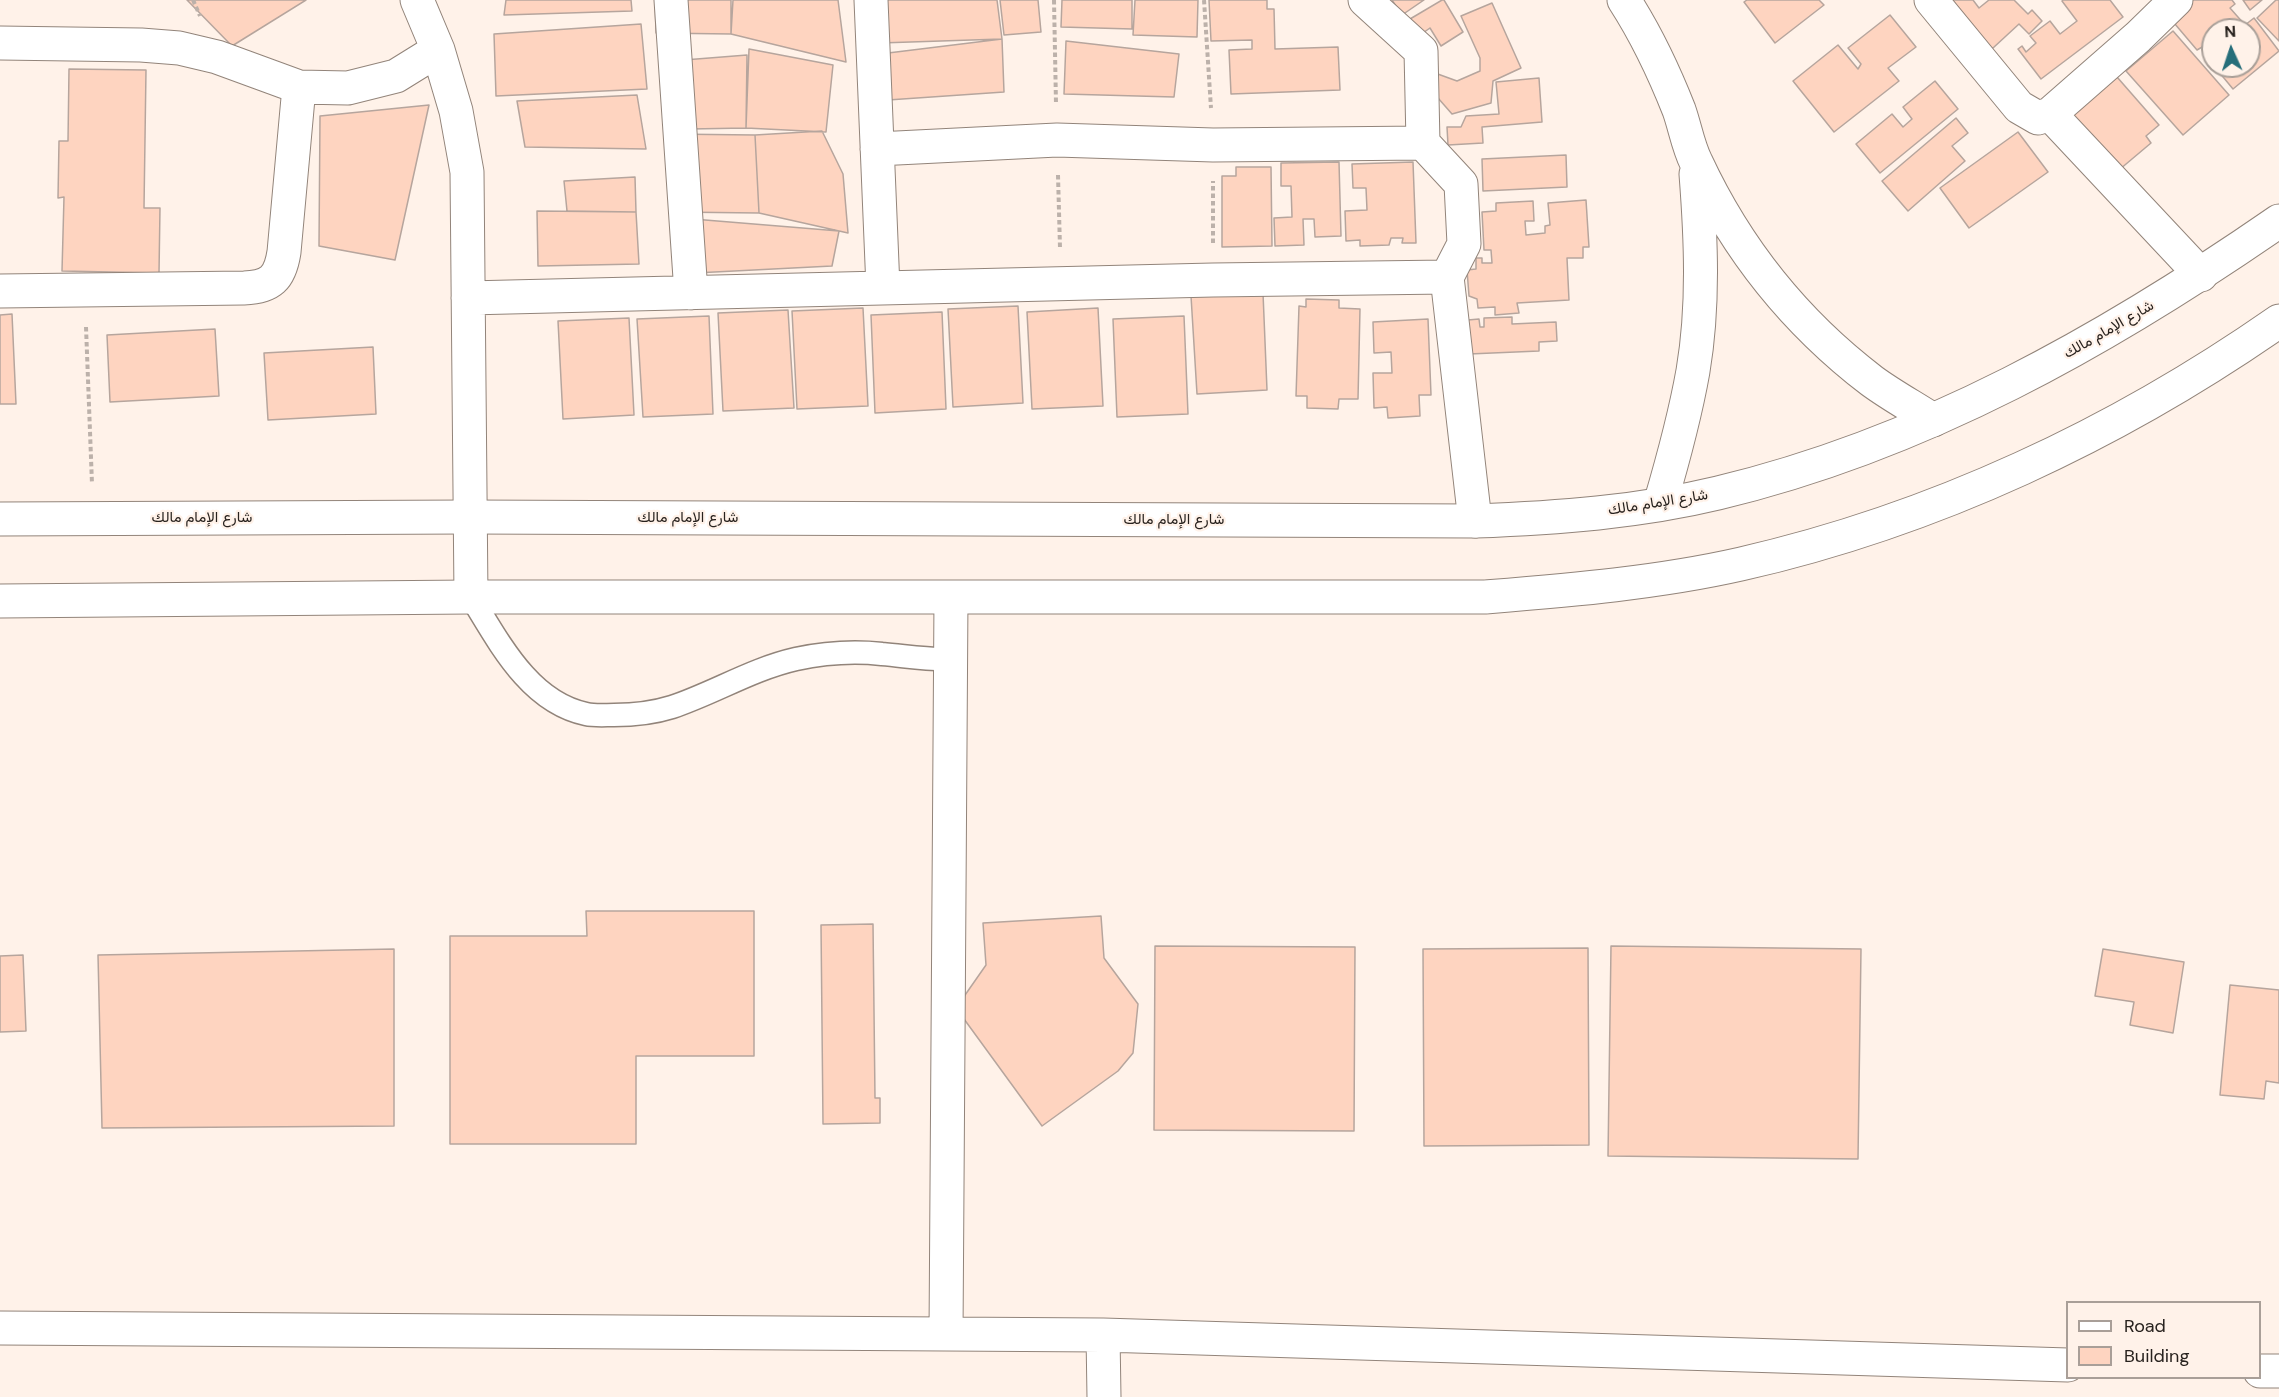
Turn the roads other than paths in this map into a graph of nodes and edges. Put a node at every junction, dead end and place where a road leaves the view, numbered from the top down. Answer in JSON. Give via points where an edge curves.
{"nodes":[{"id":1,"x":417,"y":0,"type":"edge"},
{"id":2,"x":671,"y":0,"type":"edge"},
{"id":3,"x":871,"y":0,"type":"edge"},
{"id":4,"x":1365,"y":0,"type":"edge"},
{"id":5,"x":1624,"y":0,"type":"edge"},
{"id":6,"x":2176,"y":0,"type":"edge"},
{"id":7,"x":1935,"y":2,"type":"edge"},
{"id":8,"x":0,"y":43,"type":"edge"},
{"id":9,"x":438,"y":50,"type":"junction"},
{"id":10,"x":298,"y":87,"type":"junction"},
{"id":11,"x":2049,"y":114,"type":"junction"},
{"id":12,"x":1423,"y":143,"type":"junction"},
{"id":13,"x":877,"y":150,"type":"junction"},
{"id":14,"x":1695,"y":160,"type":"junction"},
{"id":15,"x":2279,"y":221,"type":"edge"},
{"id":16,"x":2201,"y":275,"type":"junction"},
{"id":17,"x":1447,"y":277,"type":"junction"},
{"id":18,"x":883,"y":288,"type":"junction"},
{"id":19,"x":0,"y":291,"type":"edge"},
{"id":20,"x":691,"y":293,"type":"junction"},
{"id":21,"x":468,"y":298,"type":"junction"},
{"id":22,"x":2279,"y":321,"type":"edge"},
{"id":23,"x":1933,"y":420,"type":"junction"},
{"id":24,"x":1660,"y":504,"type":"junction"},
{"id":25,"x":469,"y":517,"type":"junction"},
{"id":26,"x":0,"y":519,"type":"edge"},
{"id":27,"x":1475,"y":521,"type":"junction"},
{"id":28,"x":471,"y":597,"type":"junction"},
{"id":29,"x":951,"y":598,"type":"junction"},
{"id":30,"x":0,"y":601,"type":"edge"},
{"id":31,"x":950,"y":659,"type":"junction"},
{"id":32,"x":0,"y":1328,"type":"edge"},
{"id":33,"x":946,"y":1334,"type":"junction"},
{"id":34,"x":1103,"y":1335,"type":"junction"},
{"id":35,"x":2066,"y":1365,"type":"edge"},
{"id":36,"x":2261,"y":1371,"type":"edge"},
{"id":37,"x":2279,"y":1371,"type":"edge"},
{"id":38,"x":1104,"y":1397,"type":"edge"}],
"edges":[{"from":1,"to":9,"type":"street"},
{"from":2,"to":20,"type":"street"},
{"from":3,"to":13,"type":"street"},
{"from":4,"to":12,"type":"street","via":[[1421,51]]},
{"from":5,"to":14,"type":"street","via":[[1657,59]]},
{"from":6,"to":11,"type":"street"},
{"from":7,"to":11,"type":"street","via":[[2019,107],[2038,118]]},
{"from":8,"to":10,"type":"street","via":[[179,48],[217,57]]},
{"from":9,"to":10,"type":"street","via":[[396,76],[348,88]]},
{"from":9,"to":21,"type":"street","via":[[456,111],[467,172]]},
{"from":10,"to":19,"type":"street","via":[[283,259],[273,280],[260,287],[244,288]]},
{"from":11,"to":16,"type":"street"},
{"from":12,"to":13,"type":"street","via":[[1213,145],[1057,140]]},
{"from":12,"to":17,"type":"street","via":[[1461,184],[1464,244]]},
{"from":13,"to":18,"type":"street"},
{"from":14,"to":23,"type":"street","via":[[1728,224],[1776,290],[1818,335],[1872,381]]},
{"from":14,"to":24,"type":"street","via":[[1701,230],[1694,369],[1680,437]]},
{"from":15,"to":16,"type":"street","name":"شارع الإمام مالك"},
{"from":16,"to":23,"type":"street","name":"شارع الإمام مالك","via":[[2051,363]]},
{"from":17,"to":18,"type":"street"},
{"from":17,"to":27,"type":"street"},
{"from":18,"to":20,"type":"street"},
{"from":20,"to":21,"type":"street"},
{"from":21,"to":25,"type":"street"},
{"from":22,"to":29,"type":"street","via":[[2101,430],[1985,486],[1864,530],[1740,564],[1613,586],[1485,597]]},
{"from":23,"to":24,"type":"street","name":"شارع الإمام مالك","via":[[1806,469]]},
{"from":24,"to":27,"type":"street","name":"شارع الإمام مالك","via":[[1556,518]]},
{"from":25,"to":26,"type":"street","name":"شارع الإمام مالك"},
{"from":25,"to":27,"type":"street","name":"شارع الإمام مالك"},
{"from":25,"to":28,"type":"street"},
{"from":28,"to":29,"type":"street"},
{"from":28,"to":30,"type":"street"},
{"from":28,"to":31,"type":"lane","via":[[503,650],[535,686],[558,702],[587,714],[633,715],[672,707],[760,669],[828,654]]},
{"from":29,"to":31,"type":"street"},
{"from":31,"to":33,"type":"street"},
{"from":32,"to":33,"type":"street"},
{"from":33,"to":34,"type":"street"},
{"from":34,"to":35,"type":"street"},
{"from":34,"to":38,"type":"street"},
{"from":36,"to":37,"type":"street"}]}
